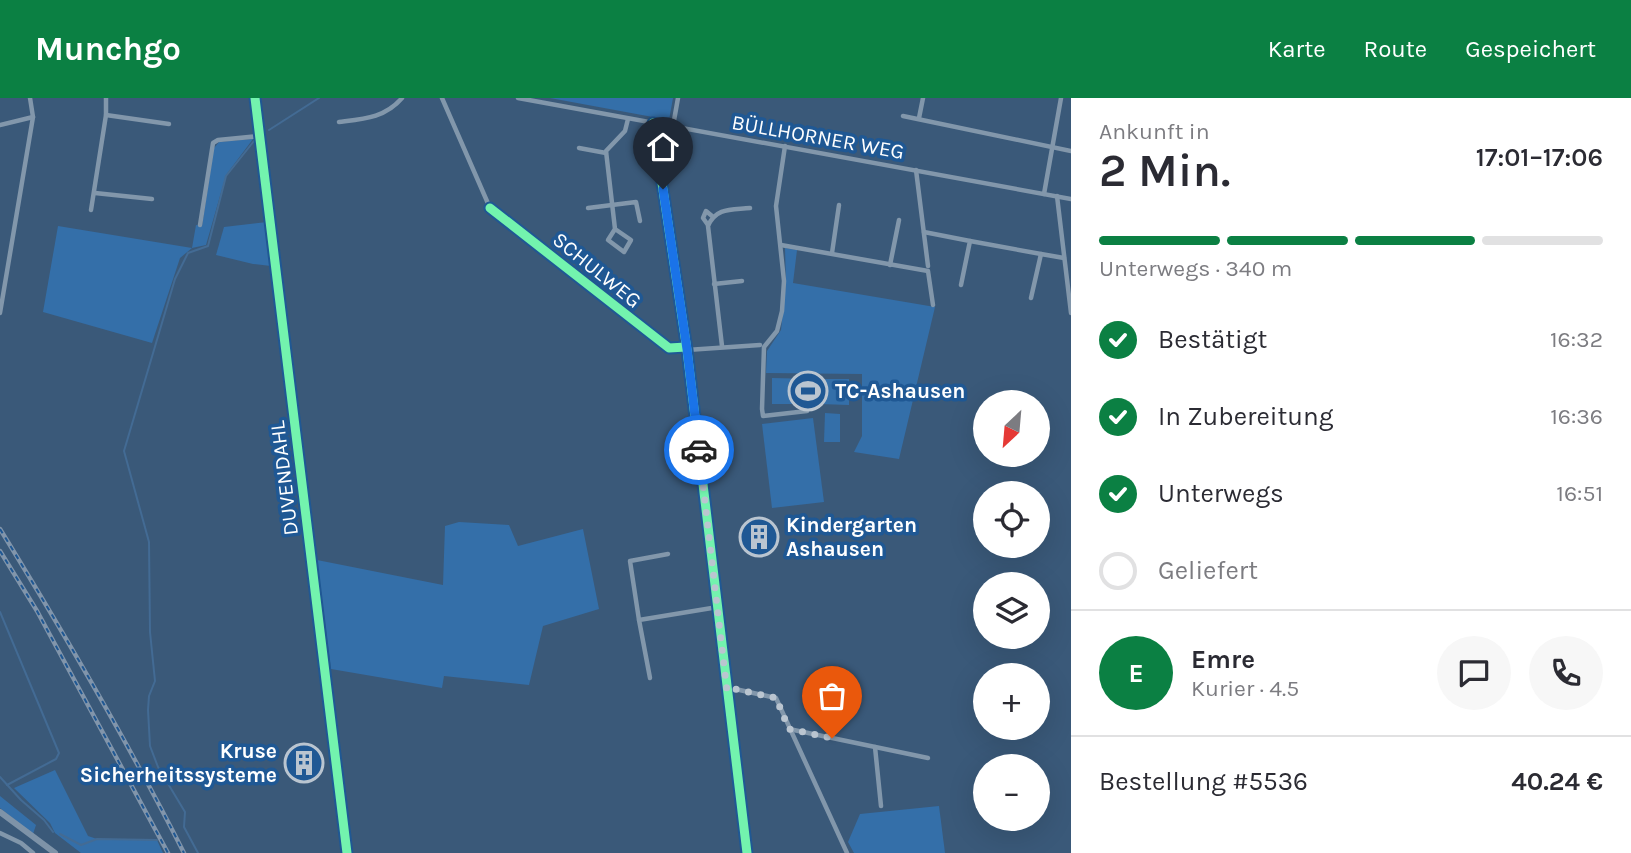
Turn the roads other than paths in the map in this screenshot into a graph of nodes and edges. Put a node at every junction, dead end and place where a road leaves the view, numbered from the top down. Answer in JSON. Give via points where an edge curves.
{"nodes":[{"id":1,"x":30,"y":98,"type":"edge"},
{"id":2,"x":106,"y":98,"type":"edge"},
{"id":3,"x":255,"y":98,"type":"edge"},
{"id":4,"x":402,"y":98,"type":"edge"},
{"id":5,"x":442,"y":98,"type":"edge"},
{"id":6,"x":518,"y":98,"type":"edge"},
{"id":7,"x":678,"y":98,"type":"edge"},
{"id":8,"x":923,"y":98,"type":"edge"},
{"id":9,"x":1061,"y":98,"type":"edge"},
{"id":10,"x":106,"y":115,"type":"junction"},
{"id":11,"x":903,"y":116,"type":"dead end"},
{"id":12,"x":33,"y":117,"type":"junction"},
{"id":13,"x":919,"y":118,"type":"junction"},
{"id":14,"x":628,"y":119,"type":"junction"},
{"id":15,"x":339,"y":122,"type":"dead end"},
{"id":16,"x":653,"y":123,"type":"junction"},
{"id":17,"x":169,"y":124,"type":"dead end"},
{"id":18,"x":0,"y":125,"type":"edge"},
{"id":19,"x":673,"y":126,"type":"junction"},
{"id":20,"x":260,"y":136,"type":"junction"},
{"id":21,"x":785,"y":146,"type":"junction"},
{"id":22,"x":1053,"y":146,"type":"junction"},
{"id":23,"x":579,"y":148,"type":"dead end"},
{"id":24,"x":1071,"y":151,"type":"edge"},
{"id":25,"x":606,"y":153,"type":"junction"},
{"id":26,"x":916,"y":170,"type":"junction"},
{"id":27,"x":94,"y":193,"type":"junction"},
{"id":28,"x":1044,"y":194,"type":"junction"},
{"id":29,"x":1057,"y":196,"type":"junction"},
{"id":30,"x":1071,"y":199,"type":"edge"},
{"id":31,"x":152,"y":200,"type":"dead end"},
{"id":32,"x":839,"y":205,"type":"dead end"},
{"id":33,"x":612,"y":206,"type":"junction"},
{"id":34,"x":490,"y":208,"type":"dead end"},
{"id":35,"x":588,"y":208,"type":"dead end"},
{"id":36,"x":750,"y":208,"type":"dead end"},
{"id":37,"x":91,"y":211,"type":"dead end"},
{"id":38,"x":899,"y":220,"type":"dead end"},
{"id":39,"x":640,"y":221,"type":"dead end"},
{"id":40,"x":200,"y":225,"type":"dead end"},
{"id":41,"x":615,"y":229,"type":"junction"},
{"id":42,"x":924,"y":232,"type":"junction"},
{"id":43,"x":971,"y":241,"type":"junction"},
{"id":44,"x":781,"y":245,"type":"junction"},
{"id":45,"x":832,"y":253,"type":"junction"},
{"id":46,"x":1041,"y":254,"type":"junction"},
{"id":47,"x":1064,"y":258,"type":"junction"},
{"id":48,"x":890,"y":265,"type":"junction"},
{"id":49,"x":928,"y":266,"type":"dead end"},
{"id":50,"x":742,"y":281,"type":"dead end"},
{"id":51,"x":714,"y":284,"type":"junction"},
{"id":52,"x":961,"y":285,"type":"dead end"},
{"id":53,"x":1031,"y":298,"type":"dead end"},
{"id":54,"x":933,"y":305,"type":"dead end"},
{"id":55,"x":0,"y":313,"type":"edge"},
{"id":56,"x":1071,"y":313,"type":"edge"},
{"id":57,"x":760,"y":345,"type":"dead end"},
{"id":58,"x":722,"y":346,"type":"junction"},
{"id":59,"x":687,"y":349,"type":"junction"},
{"id":60,"x":807,"y":411,"type":"dead end"},
{"id":61,"x":668,"y":554,"type":"dead end"},
{"id":62,"x":718,"y":607,"type":"junction"},
{"id":63,"x":639,"y":620,"type":"junction"},
{"id":64,"x":650,"y":678,"type":"dead end"},
{"id":65,"x":727,"y":691,"type":"junction"},
{"id":66,"x":789,"y":729,"type":"junction"},
{"id":67,"x":875,"y":747,"type":"junction"},
{"id":68,"x":928,"y":758,"type":"dead end"},
{"id":69,"x":881,"y":806,"type":"dead end"},
{"id":70,"x":0,"y":812,"type":"edge"},
{"id":71,"x":0,"y":833,"type":"edge"},
{"id":72,"x":33,"y":853,"type":"edge"},
{"id":73,"x":55,"y":853,"type":"edge"},
{"id":74,"x":347,"y":853,"type":"edge"},
{"id":75,"x":747,"y":853,"type":"edge"},
{"id":76,"x":846,"y":853,"type":"edge"}],
"edges":[{"from":1,"to":12,"type":"street"},
{"from":2,"to":10,"type":"street"},
{"from":3,"to":20,"type":"street","name":"DUVENDAHL"},
{"from":4,"to":15,"type":"street","via":[[375,118]]},
{"from":5,"to":34,"type":"street"},
{"from":6,"to":14,"type":"street","name":"BÜLLHORNER WEG"},
{"from":7,"to":19,"type":"street"},
{"from":8,"to":13,"type":"street"},
{"from":9,"to":22,"type":"street"},
{"from":10,"to":17,"type":"street"},
{"from":10,"to":27,"type":"street"},
{"from":11,"to":13,"type":"street"},
{"from":12,"to":18,"type":"street"},
{"from":12,"to":55,"type":"street"},
{"from":13,"to":22,"type":"street"},
{"from":14,"to":16,"type":"street","name":"BÜLLHORNER WEG"},
{"from":14,"to":25,"type":"street","via":[[625,131]]},
{"from":16,"to":19,"type":"street","name":"BÜLLHORNER WEG"},
{"from":16,"to":59,"type":"street"},
{"from":19,"to":21,"type":"street","name":"BÜLLHORNER WEG"},
{"from":20,"to":40,"type":"street","via":[[213,143]]},
{"from":20,"to":74,"type":"street","name":"DUVENDAHL"},
{"from":21,"to":26,"type":"street","name":"BÜLLHORNER WEG"},
{"from":21,"to":44,"type":"street","via":[[776,206]]},
{"from":22,"to":24,"type":"street"},
{"from":22,"to":28,"type":"street"},
{"from":23,"to":25,"type":"street"},
{"from":25,"to":33,"type":"street"},
{"from":26,"to":28,"type":"street","name":"BÜLLHORNER WEG"},
{"from":26,"to":42,"type":"street"},
{"from":27,"to":31,"type":"street"},
{"from":27,"to":37,"type":"street"},
{"from":28,"to":29,"type":"street","name":"BÜLLHORNER WEG"},
{"from":29,"to":30,"type":"street","name":"BÜLLHORNER WEG"},
{"from":29,"to":47,"type":"street"},
{"from":32,"to":45,"type":"street"},
{"from":33,"to":35,"type":"street"},
{"from":33,"to":39,"type":"street","via":[[636,202]]},
{"from":33,"to":41,"type":"street"},
{"from":36,"to":51,"type":"street","via":[[712,216],[708,226]]},
{"from":38,"to":48,"type":"street"},
{"from":41,"to":41,"type":"street","via":[[608,240],[624,252],[631,240]]},
{"from":42,"to":43,"type":"street"},
{"from":42,"to":49,"type":"street"},
{"from":43,"to":46,"type":"street"},
{"from":43,"to":52,"type":"street"},
{"from":44,"to":45,"type":"street"},
{"from":44,"to":60,"type":"street","via":[[782,311],[777,331],[764,347],[763,416]]},
{"from":45,"to":48,"type":"street"},
{"from":46,"to":47,"type":"street"},
{"from":46,"to":53,"type":"street"},
{"from":47,"to":56,"type":"street"},
{"from":48,"to":54,"type":"street","via":[[928,271]]},
{"from":50,"to":51,"type":"street"},
{"from":51,"to":58,"type":"street"},
{"from":57,"to":58,"type":"street"},
{"from":58,"to":59,"type":"street"},
{"from":59,"to":62,"type":"street"},
{"from":61,"to":63,"type":"street","via":[[630,561]]},
{"from":62,"to":63,"type":"street"},
{"from":62,"to":65,"type":"street"},
{"from":63,"to":64,"type":"street"},
{"from":65,"to":66,"type":"street","via":[[776,698]]},
{"from":65,"to":75,"type":"street"},
{"from":66,"to":67,"type":"street"},
{"from":66,"to":76,"type":"street"},
{"from":67,"to":68,"type":"street"},
{"from":67,"to":69,"type":"street"},
{"from":70,"to":73,"type":"main road"},
{"from":71,"to":72,"type":"street"}]}
